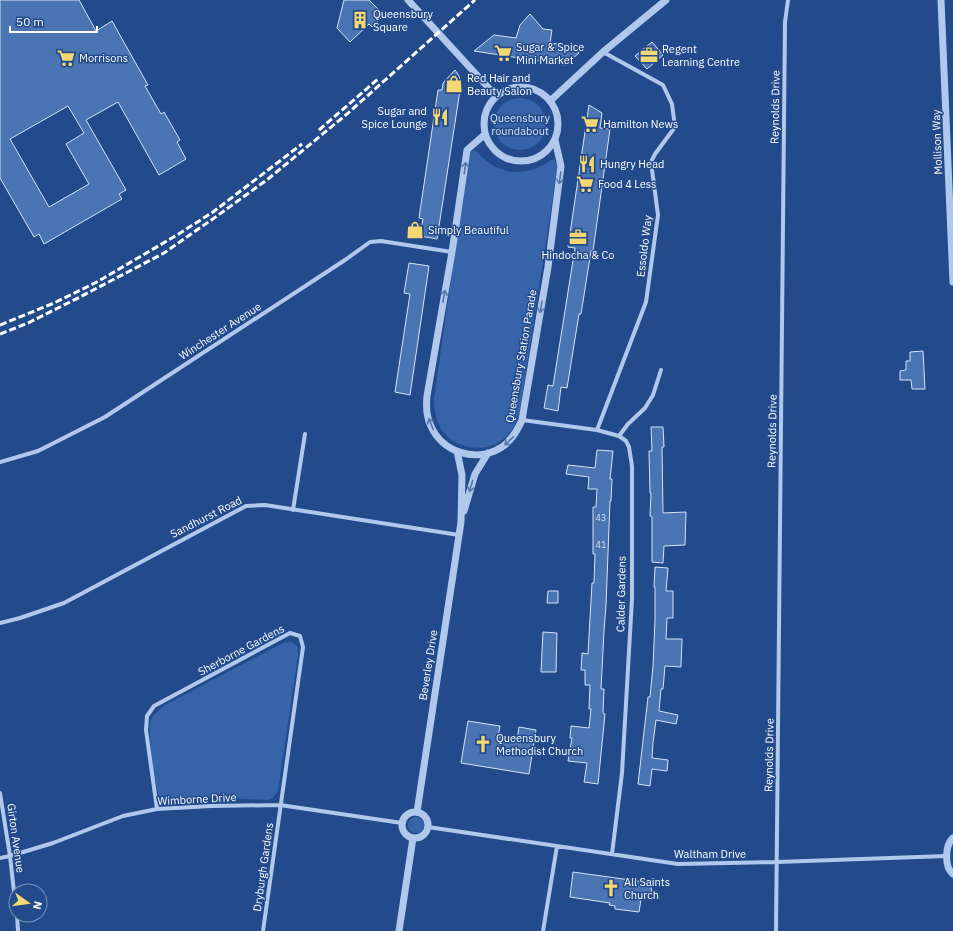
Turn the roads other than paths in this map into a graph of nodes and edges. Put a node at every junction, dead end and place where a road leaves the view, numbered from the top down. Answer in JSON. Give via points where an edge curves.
{"nodes":[{"id":1,"x":408,"y":0,"type":"edge"},
{"id":2,"x":666,"y":0,"type":"edge"},
{"id":3,"x":788,"y":0,"type":"edge"},
{"id":4,"x":941,"y":0,"type":"edge"},
{"id":5,"x":603,"y":52,"type":"junction"},
{"id":6,"x":496,"y":96,"type":"junction"},
{"id":7,"x":550,"y":101,"type":"junction"},
{"id":8,"x":484,"y":135,"type":"junction"},
{"id":9,"x":555,"y":140,"type":"junction"},
{"id":10,"x":452,"y":252,"type":"junction"},
{"id":11,"x":953,"y":282,"type":"edge"},
{"id":12,"x":661,"y":370,"type":"dead end"},
{"id":13,"x":522,"y":420,"type":"junction"},
{"id":14,"x":597,"y":430,"type":"junction"},
{"id":15,"x":305,"y":434,"type":"dead end"},
{"id":16,"x":618,"y":436,"type":"junction"},
{"id":17,"x":457,"y":451,"type":"junction"},
{"id":18,"x":488,"y":453,"type":"junction"},
{"id":19,"x":0,"y":462,"type":"edge"},
{"id":20,"x":293,"y":510,"type":"junction"},
{"id":21,"x":461,"y":522,"type":"junction"},
{"id":22,"x":459,"y":535,"type":"junction"},
{"id":23,"x":0,"y":623,"type":"edge"},
{"id":24,"x":0,"y":793,"type":"edge"},
{"id":25,"x":280,"y":805,"type":"junction"},
{"id":26,"x":157,"y":809,"type":"junction"},
{"id":27,"x":417,"y":812,"type":"junction"},
{"id":28,"x":402,"y":823,"type":"junction"},
{"id":29,"x":428,"y":827,"type":"junction"},
{"id":30,"x":413,"y":838,"type":"junction"},
{"id":31,"x":953,"y":838,"type":"edge"},
{"id":32,"x":557,"y":846,"type":"junction"},
{"id":33,"x":612,"y":854,"type":"junction"},
{"id":34,"x":10,"y":856,"type":"junction"},
{"id":35,"x":946,"y":856,"type":"junction"},
{"id":36,"x":0,"y":858,"type":"edge"},
{"id":37,"x":777,"y":862,"type":"junction"},
{"id":38,"x":953,"y":874,"type":"edge"},
{"id":39,"x":13,"y":883,"type":"edge"},
{"id":40,"x":263,"y":931,"type":"edge"},
{"id":41,"x":399,"y":931,"type":"edge"},
{"id":42,"x":543,"y":931,"type":"edge"},
{"id":43,"x":776,"y":931,"type":"edge"}],
"edges":[{"from":1,"to":6,"type":"street"},
{"from":2,"to":5,"type":"street"},
{"from":3,"to":37,"type":"street","name":"Reynolds Drive","via":[[785,38]]},
{"from":4,"to":11,"type":"street","name":"Mollison Way"},
{"from":5,"to":7,"type":"street"},
{"from":5,"to":14,"type":"street","name":"Essoldo Way","via":[[664,85],[672,104],[675,127],[651,162],[658,215],[646,302]]},
{"from":6,"to":7,"type":"street","via":[[506,89],[530,88]]},
{"from":6,"to":8,"type":"street","via":[[485,114]]},
{"from":7,"to":9,"type":"street","via":[[558,120]]},
{"from":8,"to":9,"type":"street","via":[[499,155],[511,161],[524,162],[537,158],[547,151]]},
{"from":10,"to":8,"type":"street","name":"Queensbury Station Parade","one_way":true,"via":[[468,150]]},
{"from":9,"to":13,"type":"street","name":"Queensbury Station Parade","one_way":true,"via":[[561,173]]},
{"from":17,"to":10,"type":"street","name":"Queensbury Station Parade","one_way":true,"via":[[445,445],[436,435],[429,423],[426,410]]},
{"from":10,"to":19,"type":"street","name":"Winchester Avenue","via":[[380,241],[370,242],[105,417],[38,451]]},
{"from":12,"to":16,"type":"street","via":[[645,408]]},
{"from":13,"to":14,"type":"street"},
{"from":13,"to":18,"type":"street","name":"Queensbury Station Parade","one_way":true,"via":[[511,440]]},
{"from":14,"to":16,"type":"street"},
{"from":15,"to":20,"type":"street"},
{"from":16,"to":33,"type":"street","name":"Calder Gardens","via":[[626,441],[629,447],[632,466],[632,599],[622,773]]},
{"from":17,"to":18,"type":"street","name":"Queensbury Station Parade","via":[[481,455]]},
{"from":17,"to":21,"type":"street","name":"Beverley Drive","via":[[462,475]]},
{"from":18,"to":21,"type":"street","name":"Beverley Drive","one_way":true,"via":[[475,474]]},
{"from":20,"to":22,"type":"street","name":"Sandhurst Road"},
{"from":20,"to":23,"type":"street","name":"Sandhurst Road","via":[[265,505],[246,506],[64,603]]},
{"from":21,"to":22,"type":"street","name":"Beverley Drive"},
{"from":22,"to":27,"type":"street","name":"Beverley Drive"},
{"from":24,"to":34,"type":"street","name":"Girton Avenue"},
{"from":25,"to":26,"type":"street","name":"Wimborne Drive"},
{"from":25,"to":26,"type":"street","name":"Sherborne Gardens","via":[[303,647],[300,636],[290,633],[154,706],[147,716],[146,730]]},
{"from":25,"to":28,"type":"street","name":"Wimborne Drive"},
{"from":25,"to":40,"type":"street","name":"Dryburgh Gardens"},
{"from":26,"to":34,"type":"street","name":"Wimborne Drive","via":[[123,816],[53,843]]},
{"from":27,"to":28,"type":"street","via":[[407,814]]},
{"from":27,"to":29,"type":"street","via":[[426,817]]},
{"from":28,"to":30,"type":"street","via":[[404,833]]},
{"from":29,"to":30,"type":"street","via":[[423,835]]},
{"from":29,"to":32,"type":"street","name":"Waltham Drive"},
{"from":30,"to":41,"type":"street"},
{"from":31,"to":35,"type":"street"},
{"from":32,"to":33,"type":"street","name":"Waltham Drive"},
{"from":32,"to":42,"type":"street"},
{"from":33,"to":37,"type":"street","name":"Waltham Drive","via":[[678,864]]},
{"from":34,"to":36,"type":"street","name":"Wimborne Drive"},
{"from":34,"to":39,"type":"street","name":"Girton Avenue"},
{"from":35,"to":37,"type":"street","name":"Waltham Drive"},
{"from":35,"to":38,"type":"street","via":[[950,872]]},
{"from":37,"to":43,"type":"street","name":"Reynolds Drive"}]}
